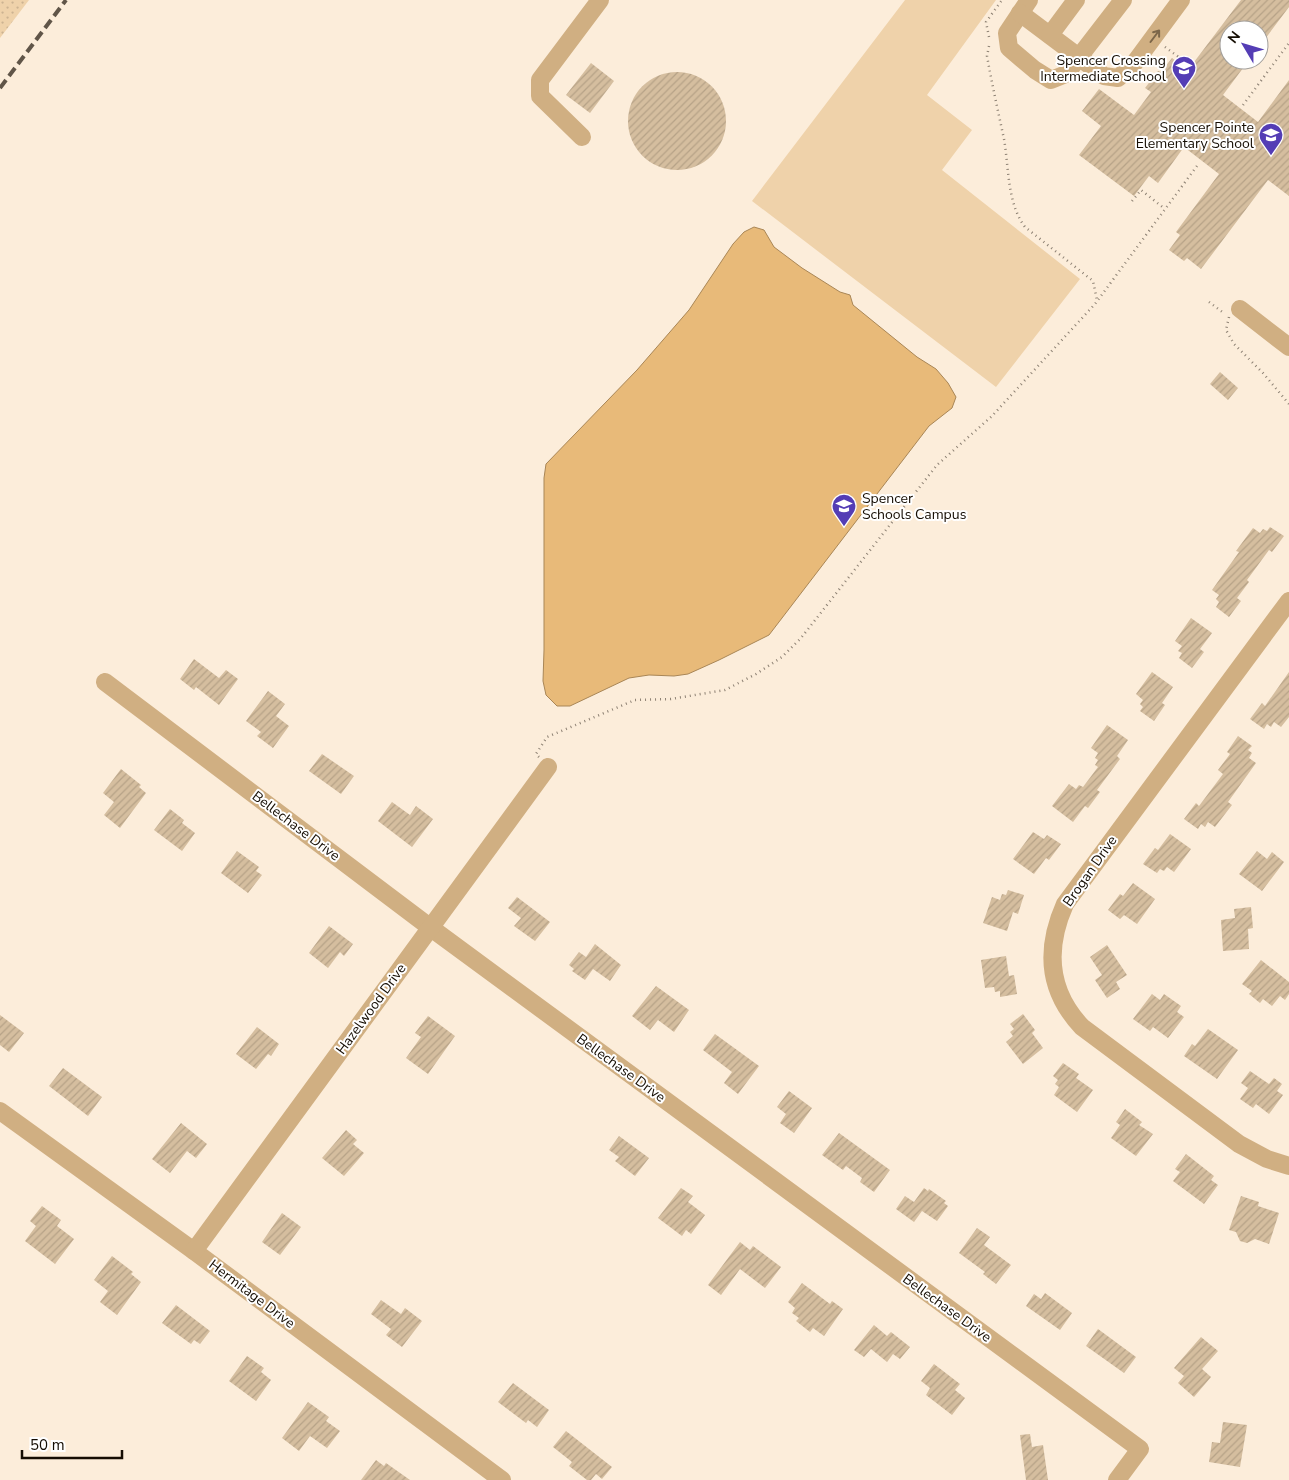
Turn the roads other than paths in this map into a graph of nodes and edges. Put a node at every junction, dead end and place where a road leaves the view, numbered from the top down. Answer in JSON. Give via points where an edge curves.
{"nodes":[{"id":1,"x":600,"y":0,"type":"edge"},
{"id":2,"x":1076,"y":0,"type":"edge"},
{"id":3,"x":1123,"y":0,"type":"edge"},
{"id":4,"x":1182,"y":0,"type":"edge"},
{"id":5,"x":1025,"y":6,"type":"edge"},
{"id":6,"x":1050,"y":35,"type":"junction"},
{"id":7,"x":1080,"y":58,"type":"junction"},
{"id":8,"x":582,"y":137,"type":"dead end"},
{"id":9,"x":1240,"y":309,"type":"dead end"},
{"id":10,"x":1289,"y":347,"type":"edge"},
{"id":11,"x":1289,"y":601,"type":"edge"},
{"id":12,"x":105,"y":682,"type":"dead end"},
{"id":13,"x":548,"y":767,"type":"road end"},
{"id":14,"x":431,"y":928,"type":"junction"},
{"id":15,"x":0,"y":1111,"type":"edge"},
{"id":16,"x":1289,"y":1166,"type":"edge"},
{"id":17,"x":194,"y":1252,"type":"junction"},
{"id":18,"x":502,"y":1480,"type":"edge"},
{"id":19,"x":1117,"y":1480,"type":"edge"}],
"edges":[{"from":1,"to":8,"type":"street","via":[[540,80],[540,96]]},
{"from":2,"to":6,"type":"street"},
{"from":3,"to":7,"type":"street"},
{"from":7,"to":4,"type":"street","one_way":true,"via":[[1104,76],[1118,78],[1133,65]]},
{"from":5,"to":6,"type":"street"},
{"from":5,"to":7,"type":"street","via":[[1007,33],[1010,48],[1051,80],[1066,74]]},
{"from":6,"to":7,"type":"street"},
{"from":9,"to":10,"type":"street"},
{"from":11,"to":16,"type":"street","name":"Brogan Drive","via":[[1064,904],[1054,932],[1052,961],[1062,1000],[1082,1027],[1239,1144]]},
{"from":12,"to":14,"type":"street","name":"Bellechase Drive"},
{"from":13,"to":14,"type":"street","name":"Hazelwood Drive"},
{"from":14,"to":17,"type":"street","name":"Hazelwood Drive"},
{"from":14,"to":19,"type":"street","name":"Bellechase Drive","via":[[1140,1450]]},
{"from":15,"to":17,"type":"street","name":"Hermitage Drive"},
{"from":17,"to":18,"type":"street","name":"Hermitage Drive"}]}
